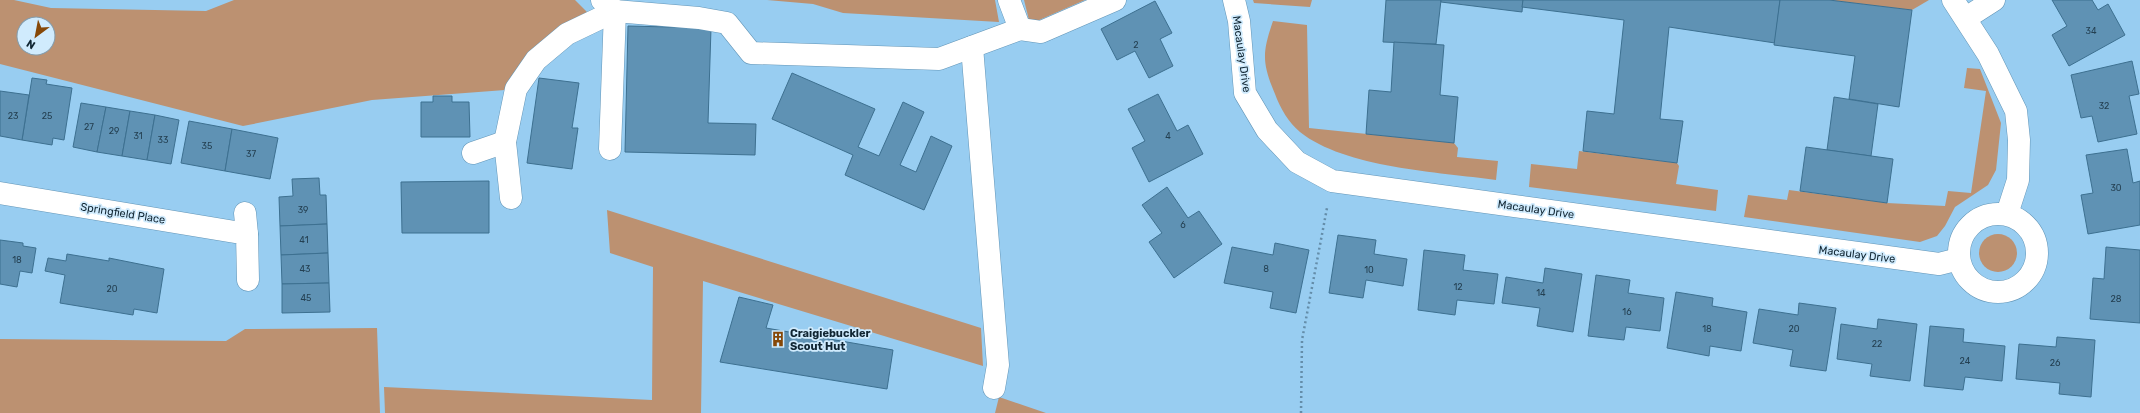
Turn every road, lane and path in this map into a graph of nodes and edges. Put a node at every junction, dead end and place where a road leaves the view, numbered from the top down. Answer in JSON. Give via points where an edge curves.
{"nodes":[{"id":1,"x":1010,"y":0,"type":"edge"},
{"id":2,"x":1115,"y":0,"type":"edge"},
{"id":3,"x":1234,"y":0,"type":"edge"},
{"id":4,"x":1953,"y":0,"type":"edge"},
{"id":5,"x":1994,"y":0,"type":"edge"},
{"id":6,"x":608,"y":6,"type":"edge"},
{"id":7,"x":1966,"y":18,"type":"junction"},
{"id":8,"x":1020,"y":29,"type":"junction"},
{"id":9,"x":972,"y":46,"type":"junction"},
{"id":10,"x":505,"y":142,"type":"junction"},
{"id":11,"x":610,"y":149,"type":"dead end"},
{"id":12,"x":473,"y":153,"type":"dead end"},
{"id":13,"x":1332,"y":181,"type":"junction"},
{"id":14,"x":0,"y":193,"type":"edge"},
{"id":15,"x":511,"y":198,"type":"dead end"},
{"id":16,"x":2007,"y":214,"type":"junction"},
{"id":17,"x":1959,"y":259,"type":"junction"},
{"id":18,"x":248,"y":280,"type":"dead end"},
{"id":19,"x":994,"y":388,"type":"dead end"},
{"id":20,"x":1301,"y":413,"type":"edge"}],
"edges":[{"from":1,"to":8,"type":"street"},
{"from":2,"to":8,"type":"street","via":[[1041,32]]},
{"from":3,"to":13,"type":"street","name":"Macaulay Drive","via":[[1239,21],[1245,93],[1267,130],[1297,162]]},
{"from":4,"to":7,"type":"street"},
{"from":5,"to":7,"type":"street"},
{"from":6,"to":9,"type":"street","via":[[727,23],[751,52],[939,59]]},
{"from":6,"to":10,"type":"street","via":[[567,34],[536,60],[516,89]]},
{"from":6,"to":11,"type":"street"},
{"from":7,"to":16,"type":"street","via":[[1988,54],[2016,111],[2018,180]]},
{"from":8,"to":9,"type":"street"},
{"from":9,"to":19,"type":"street","via":[[998,365]]},
{"from":10,"to":12,"type":"street"},
{"from":10,"to":15,"type":"street"},
{"from":13,"to":17,"type":"street","name":"Macaulay Drive","via":[[1939,264]]},
{"from":13,"to":20,"type":"path","via":[[1302,340]]},
{"from":14,"to":18,"type":"street","name":"Springfield Place","via":[[246,223]]},
{"from":16,"to":17,"type":"street","via":[[1992,213],[1977,219],[1966,229],[1960,244]]},
{"from":16,"to":17,"type":"street","via":[[2028,226],[2038,248],[2033,272],[2025,281],[2004,292],[1992,291],[1980,287],[1967,275]]}]}
